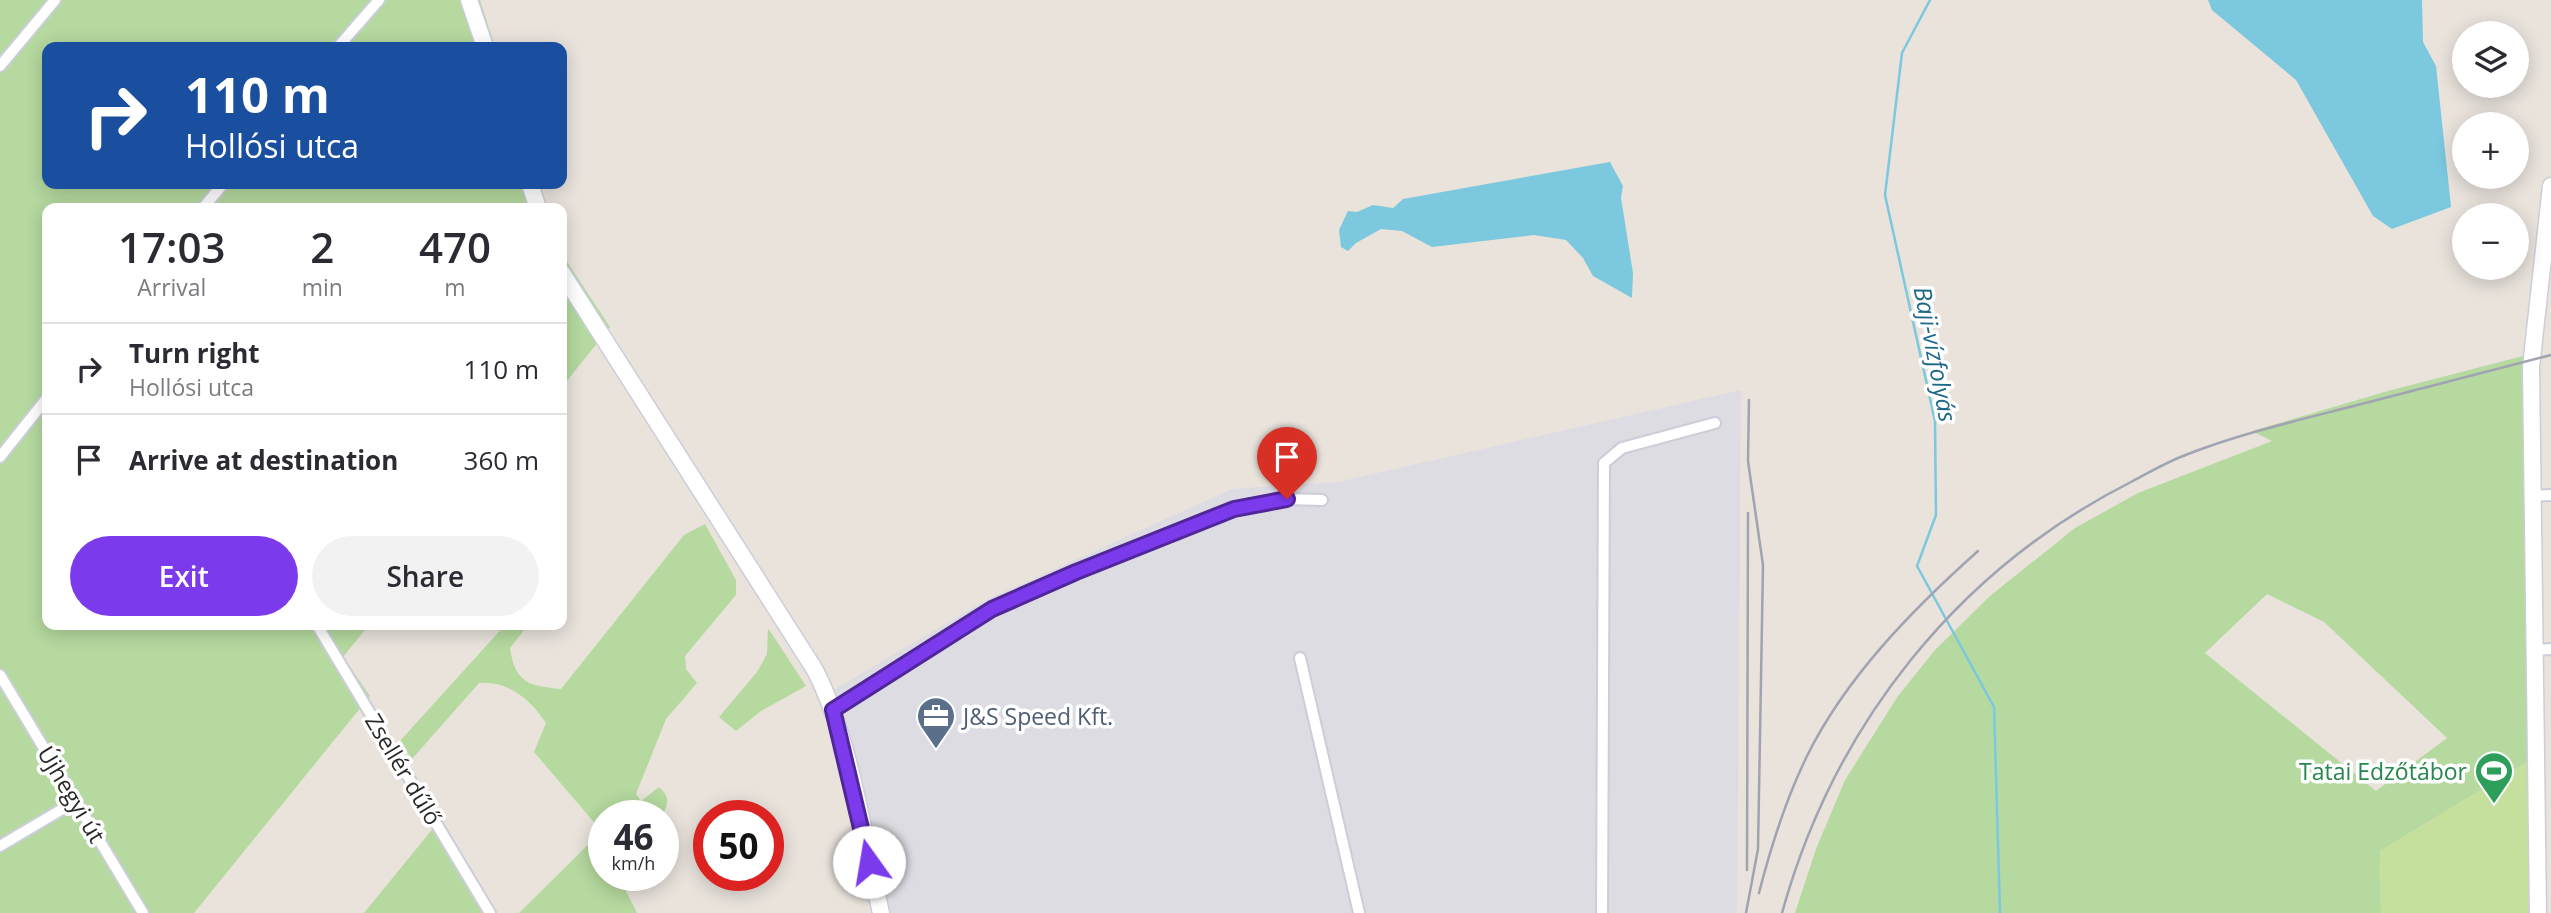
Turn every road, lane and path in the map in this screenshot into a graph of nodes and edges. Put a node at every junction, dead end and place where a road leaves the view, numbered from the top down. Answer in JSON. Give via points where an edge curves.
{"nodes":[{"id":1,"x":55,"y":0,"type":"edge"},
{"id":2,"x":379,"y":0,"type":"edge"},
{"id":3,"x":469,"y":0,"type":"edge"},
{"id":4,"x":342,"y":42,"type":"edge"},
{"id":5,"x":483,"y":42,"type":"edge"},
{"id":6,"x":0,"y":65,"type":"edge"},
{"id":7,"x":2551,"y":186,"type":"edge"},
{"id":8,"x":219,"y":189,"type":"edge"},
{"id":9,"x":207,"y":203,"type":"edge"},
{"id":10,"x":567,"y":281,"type":"edge"},
{"id":11,"x":42,"y":404,"type":"edge"},
{"id":12,"x":1715,"y":423,"type":"dead end"},
{"id":13,"x":0,"y":457,"type":"edge"},
{"id":14,"x":2533,"y":495,"type":"junction"},
{"id":15,"x":2551,"y":495,"type":"edge"},
{"id":16,"x":1322,"y":500,"type":"dead end"},
{"id":17,"x":320,"y":630,"type":"edge"},
{"id":18,"x":2543,"y":650,"type":"edge"},
{"id":19,"x":1300,"y":659,"type":"dead end"},
{"id":20,"x":0,"y":675,"type":"edge"},
{"id":21,"x":833,"y":710,"type":"junction"},
{"id":22,"x":76,"y":801,"type":"junction"},
{"id":23,"x":0,"y":846,"type":"edge"},
{"id":24,"x":144,"y":913,"type":"edge"},
{"id":25,"x":491,"y":913,"type":"edge"},
{"id":26,"x":881,"y":913,"type":"edge"},
{"id":27,"x":1359,"y":913,"type":"edge"},
{"id":28,"x":1602,"y":913,"type":"edge"},
{"id":29,"x":2539,"y":913,"type":"edge"}],
"edges":[{"from":1,"to":6,"type":"street"},
{"from":2,"to":4,"type":"street"},
{"from":3,"to":5,"type":"main road"},
{"from":7,"to":14,"type":"main road","via":[[2531,360]]},
{"from":8,"to":9,"type":"street"},
{"from":10,"to":21,"type":"main road","via":[[815,670]]},
{"from":11,"to":13,"type":"street"},
{"from":12,"to":28,"type":"street","via":[[1622,448],[1604,463]]},
{"from":14,"to":15,"type":"street"},
{"from":14,"to":18,"type":"main road"},
{"from":16,"to":21,"type":"street","via":[[1287,499],[1234,509],[1076,572],[992,609]]},
{"from":17,"to":25,"type":"street","name":"Zsellér dűlő"},
{"from":18,"to":29,"type":"main road"},
{"from":19,"to":27,"type":"street"},
{"from":20,"to":22,"type":"street","name":"Újhegyi út"},
{"from":21,"to":26,"type":"main road"},
{"from":22,"to":23,"type":"street"},
{"from":22,"to":24,"type":"street","name":"Újhegyi út"}]}
